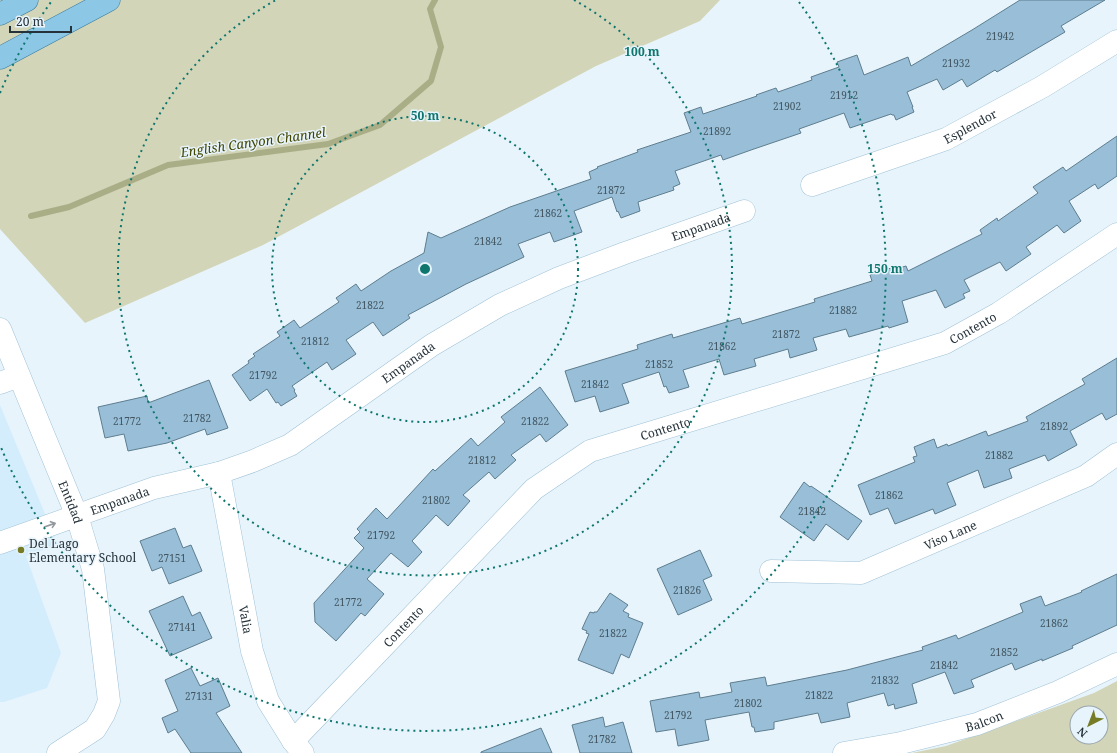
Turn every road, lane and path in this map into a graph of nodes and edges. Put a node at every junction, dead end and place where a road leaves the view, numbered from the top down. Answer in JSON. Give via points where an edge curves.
{"nodes":[{"id":1,"x":27,"y":0,"type":"edge"},
{"id":2,"x":109,"y":0,"type":"edge"},
{"id":3,"x":0,"y":14,"type":"edge"},
{"id":4,"x":1117,"y":41,"type":"edge"},
{"id":5,"x":0,"y":58,"type":"edge"},
{"id":6,"x":812,"y":185,"type":"dead end"},
{"id":7,"x":744,"y":211,"type":"dead end"},
{"id":8,"x":1117,"y":234,"type":"edge"},
{"id":9,"x":0,"y":329,"type":"edge"},
{"id":10,"x":10,"y":380,"type":"edge"},
{"id":11,"x":1117,"y":454,"type":"edge"},
{"id":12,"x":219,"y":473,"type":"junction"},
{"id":13,"x":77,"y":516,"type":"junction"},
{"id":14,"x":0,"y":543,"type":"edge"},
{"id":15,"x":771,"y":571,"type":"dead end"},
{"id":16,"x":1117,"y":664,"type":"edge"},
{"id":17,"x":298,"y":747,"type":"edge"},
{"id":18,"x":58,"y":753,"type":"edge"},
{"id":19,"x":844,"y":753,"type":"edge"}],
"edges":[{"from":1,"to":3,"type":"main road"},
{"from":2,"to":5,"type":"main road"},
{"from":4,"to":6,"type":"street","name":"Esplendor","via":[[1042,87],[946,139]]},
{"from":7,"to":12,"type":"street","name":"Empanada","via":[[559,278],[500,305],[432,345],[290,445]]},
{"from":8,"to":17,"type":"street","name":"Contento","via":[[999,313],[945,343],[590,451],[534,489]]},
{"from":9,"to":10,"type":"street","name":"Entidad"},
{"from":10,"to":13,"type":"street","name":"Entidad"},
{"from":11,"to":15,"type":"street","name":"Viso Lane","via":[[1086,476],[861,573]]},
{"from":12,"to":13,"type":"street","name":"Empanada","via":[[154,488]]},
{"from":12,"to":17,"type":"street","name":"Valia","via":[[252,651],[268,701]]},
{"from":14,"to":13,"type":"street","name":"Empanada","one_way":true},
{"from":13,"to":18,"type":"street","name":"Entidad","via":[[92,569],[109,701],[94,729]]},
{"from":16,"to":19,"type":"street","name":"Balcon","via":[[1058,692],[977,724],[901,743]]}]}
